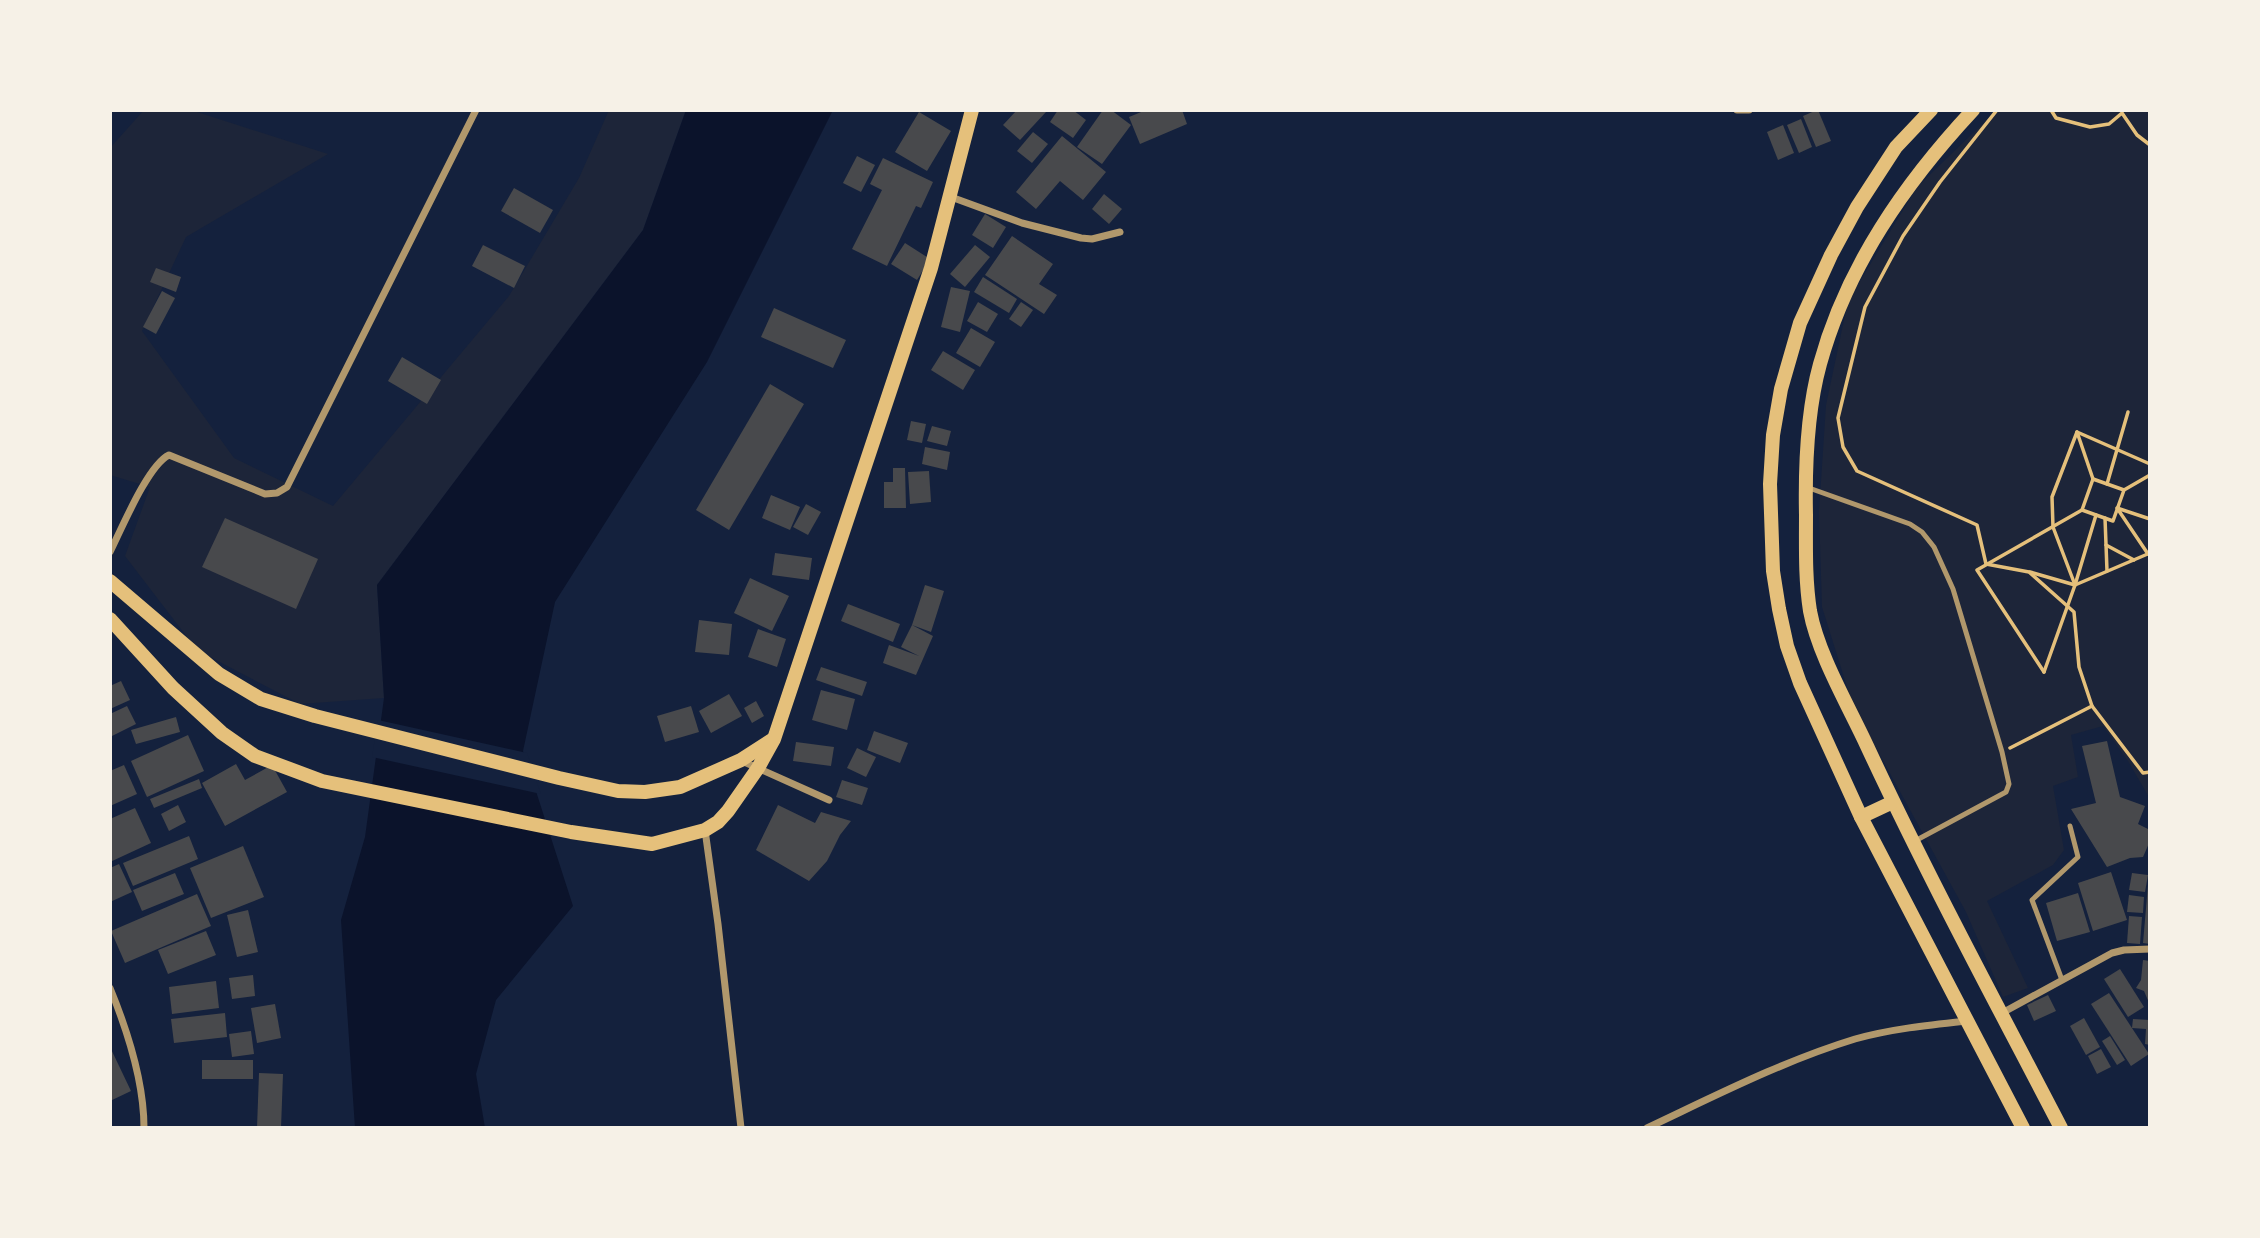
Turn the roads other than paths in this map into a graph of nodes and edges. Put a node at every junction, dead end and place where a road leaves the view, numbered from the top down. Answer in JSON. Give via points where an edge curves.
{"nodes":[{"id":1,"x":476,"y":110,"type":"edge"},
{"id":2,"x":972,"y":110,"type":"edge"},
{"id":3,"x":1737,"y":110,"type":"edge"},
{"id":4,"x":1749,"y":110,"type":"edge"},
{"id":5,"x":1931,"y":110,"type":"edge"},
{"id":6,"x":1973,"y":110,"type":"edge"},
{"id":7,"x":951,"y":197,"type":"junction"},
{"id":8,"x":1120,"y":232,"type":"dead end"},
{"id":9,"x":1805,"y":487,"type":"junction"},
{"id":10,"x":110,"y":551,"type":"edge"},
{"id":11,"x":110,"y":582,"type":"edge"},
{"id":12,"x":110,"y":620,"type":"edge"},
{"id":13,"x":774,"y":739,"type":"junction"},
{"id":14,"x":741,"y":760,"type":"junction"},
{"id":15,"x":758,"y":768,"type":"junction"},
{"id":16,"x":829,"y":800,"type":"dead end"},
{"id":17,"x":1893,"y":802,"type":"junction"},
{"id":18,"x":1861,"y":817,"type":"junction"},
{"id":19,"x":2070,"y":826,"type":"dead end"},
{"id":20,"x":705,"y":830,"type":"junction"},
{"id":21,"x":1913,"y":842,"type":"junction"},
{"id":22,"x":2150,"y":949,"type":"edge"},
{"id":23,"x":2062,"y":980,"type":"junction"},
{"id":24,"x":110,"y":988,"type":"edge"},
{"id":25,"x":2002,"y":1013,"type":"junction"},
{"id":26,"x":1969,"y":1021,"type":"junction"},
{"id":27,"x":144,"y":1128,"type":"edge"},
{"id":28,"x":741,"y":1128,"type":"edge"},
{"id":29,"x":1647,"y":1128,"type":"edge"},
{"id":30,"x":2023,"y":1128,"type":"edge"},
{"id":31,"x":2061,"y":1128,"type":"edge"}],
"edges":[{"from":1,"to":10,"type":"street","via":[[287,487],[265,494],[169,455],[159,461],[141,490]]},
{"from":2,"to":7,"type":"main road"},
{"from":3,"to":4,"type":"street"},
{"from":5,"to":18,"type":"main road","via":[[1879,172],[1831,255],[1800,323],[1773,435],[1770,538],[1779,609],[1800,683]]},
{"from":6,"to":9,"type":"main road","via":[[1900,197],[1849,288],[1820,365]]},
{"from":7,"to":8,"type":"street","via":[[1081,238]]},
{"from":7,"to":13,"type":"main road"},
{"from":9,"to":17,"type":"main road","via":[[1807,586],[1816,633]]},
{"from":9,"to":21,"type":"lane","via":[[1922,532],[1953,589],[2009,784],[2006,792]]},
{"from":11,"to":14,"type":"main road","via":[[219,674],[261,699],[314,716],[618,792],[680,787]]},
{"from":12,"to":20,"type":"main road","via":[[222,733],[255,756],[322,781],[570,832],[652,844]]},
{"from":13,"to":14,"type":"main road"},
{"from":13,"to":15,"type":"main road"},
{"from":14,"to":15,"type":"street"},
{"from":15,"to":16,"type":"street"},
{"from":15,"to":20,"type":"main road","via":[[729,811]]},
{"from":17,"to":18,"type":"main road"},
{"from":17,"to":21,"type":"main road"},
{"from":18,"to":26,"type":"main road"},
{"from":19,"to":23,"type":"lane","via":[[2078,857],[2032,900]]},
{"from":20,"to":28,"type":"street"},
{"from":21,"to":25,"type":"main road"},
{"from":22,"to":23,"type":"street","via":[[2112,953]]},
{"from":23,"to":25,"type":"street"},
{"from":24,"to":27,"type":"street","via":[[137,1072]]},
{"from":25,"to":31,"type":"main road"},
{"from":26,"to":29,"type":"street","via":[[1856,1039],[1800,1059]]},
{"from":26,"to":30,"type":"main road"}]}
